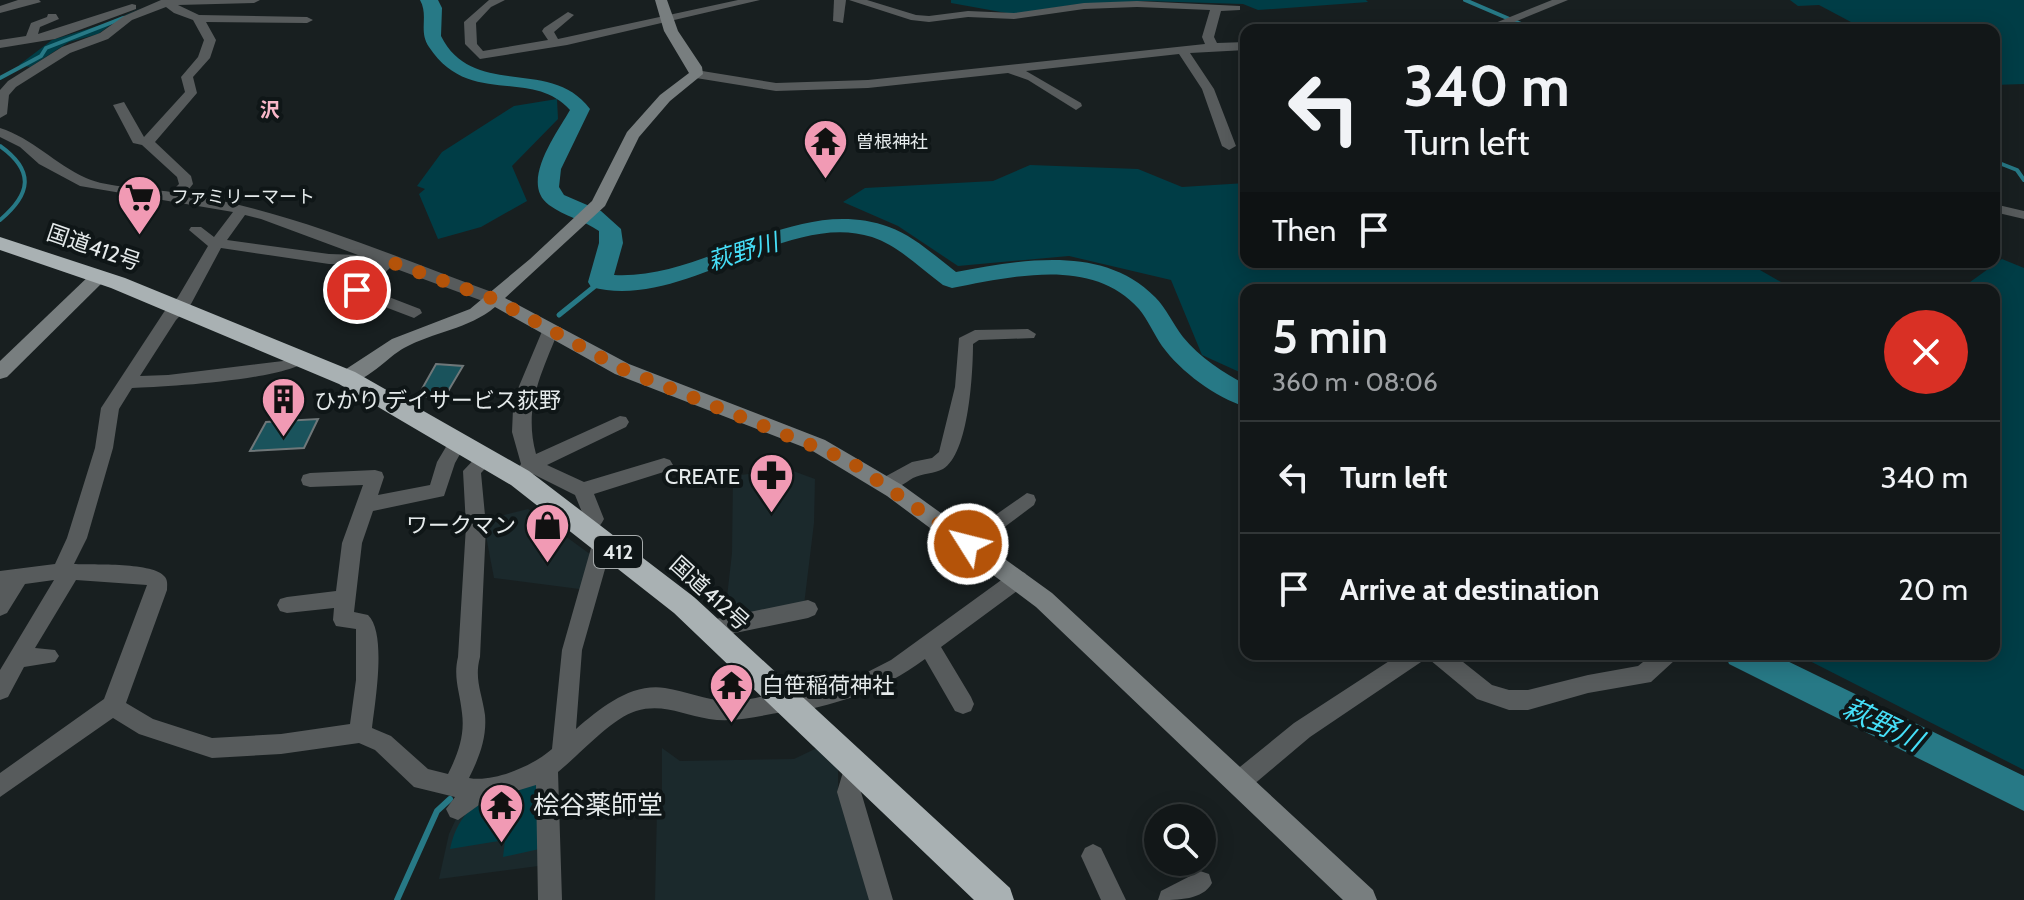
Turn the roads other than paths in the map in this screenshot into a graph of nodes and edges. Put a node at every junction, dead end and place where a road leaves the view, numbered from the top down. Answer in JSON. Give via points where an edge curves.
{"nodes":[{"id":1,"x":257,"y":0,"type":"edge"},
{"id":2,"x":499,"y":0,"type":"edge"},
{"id":3,"x":661,"y":0,"type":"edge"},
{"id":4,"x":754,"y":0,"type":"edge"},
{"id":5,"x":840,"y":0,"type":"edge"},
{"id":6,"x":855,"y":0,"type":"edge"},
{"id":7,"x":1562,"y":0,"type":"edge"},
{"id":8,"x":31,"y":1,"type":"edge"},
{"id":9,"x":163,"y":2,"type":"edge"},
{"id":10,"x":140,"y":3,"type":"edge"},
{"id":11,"x":106,"y":8,"type":"dead end"},
{"id":12,"x":1236,"y":8,"type":"dead end"},
{"id":13,"x":1216,"y":9,"type":"junction"},
{"id":14,"x":0,"y":10,"type":"edge"},
{"id":15,"x":568,"y":15,"type":"dead end"},
{"id":16,"x":198,"y":18,"type":"junction"},
{"id":17,"x":239,"y":18,"type":"junction"},
{"id":18,"x":53,"y":19,"type":"dead end"},
{"id":19,"x":307,"y":20,"type":"dead end"},
{"id":20,"x":666,"y":20,"type":"junction"},
{"id":21,"x":839,"y":21,"type":"dead end"},
{"id":22,"x":89,"y":24,"type":"junction"},
{"id":23,"x":1499,"y":24,"type":"edge"},
{"id":24,"x":31,"y":40,"type":"junction"},
{"id":25,"x":554,"y":41,"type":"junction"},
{"id":26,"x":0,"y":44,"type":"edge"},
{"id":27,"x":1240,"y":46,"type":"edge"},
{"id":28,"x":1212,"y":47,"type":"junction"},
{"id":29,"x":1182,"y":50,"type":"junction"},
{"id":30,"x":1011,"y":69,"type":"junction"},
{"id":31,"x":696,"y":74,"type":"junction"},
{"id":32,"x":119,"y":105,"type":"dead end"},
{"id":33,"x":1076,"y":106,"type":"dead end"},
{"id":34,"x":0,"y":114,"type":"edge"},
{"id":35,"x":0,"y":132,"type":"edge"},
{"id":36,"x":21,"y":141,"type":"junction"},
{"id":37,"x":147,"y":142,"type":"junction"},
{"id":38,"x":1229,"y":146,"type":"dead end"},
{"id":39,"x":0,"y":152,"type":"edge"},
{"id":40,"x":175,"y":197,"type":"junction"},
{"id":41,"x":242,"y":209,"type":"junction"},
{"id":42,"x":2000,"y":209,"type":"edge"},
{"id":43,"x":2024,"y":215,"type":"edge"},
{"id":44,"x":196,"y":230,"type":"dead end"},
{"id":45,"x":0,"y":243,"type":"edge"},
{"id":46,"x":217,"y":244,"type":"junction"},
{"id":47,"x":0,"y":258,"type":"edge"},
{"id":48,"x":385,"y":260,"type":"junction"},
{"id":49,"x":92,"y":282,"type":"junction"},
{"id":50,"x":494,"y":299,"type":"junction"},
{"id":51,"x":174,"y":307,"type":"junction"},
{"id":52,"x":421,"y":323,"type":"junction"},
{"id":53,"x":551,"y":329,"type":"junction"},
{"id":54,"x":1028,"y":334,"type":"dead end"},
{"id":55,"x":302,"y":358,"type":"junction"},
{"id":56,"x":0,"y":372,"type":"edge"},
{"id":57,"x":347,"y":378,"type":"junction"},
{"id":58,"x":125,"y":382,"type":"junction"},
{"id":59,"x":620,"y":422,"type":"dead end"},
{"id":60,"x":459,"y":440,"type":"junction"},
{"id":61,"x":487,"y":457,"type":"junction"},
{"id":62,"x":664,"y":465,"type":"dead end"},
{"id":63,"x":525,"y":471,"type":"junction"},
{"id":64,"x":310,"y":480,"type":"dead end"},
{"id":65,"x":886,"y":485,"type":"junction"},
{"id":66,"x":583,"y":490,"type":"junction"},
{"id":67,"x":1027,"y":500,"type":"dead end"},
{"id":68,"x":365,"y":505,"type":"junction"},
{"id":69,"x":595,"y":534,"type":"junction"},
{"id":70,"x":968,"y":544,"type":"junction"},
{"id":71,"x":66,"y":572,"type":"junction"},
{"id":72,"x":10,"y":578,"type":"edge"},
{"id":73,"x":1018,"y":579,"type":"junction"},
{"id":74,"x":345,"y":598,"type":"junction"},
{"id":75,"x":287,"y":605,"type":"dead end"},
{"id":76,"x":0,"y":607,"type":"edge"},
{"id":77,"x":808,"y":609,"type":"dead end"},
{"id":78,"x":711,"y":629,"type":"junction"},
{"id":79,"x":928,"y":645,"type":"junction"},
{"id":80,"x":48,"y":656,"type":"dead end"},
{"id":81,"x":18,"y":658,"type":"junction"},
{"id":82,"x":1408,"y":660,"type":"edge"},
{"id":83,"x":1445,"y":660,"type":"edge"},
{"id":84,"x":1661,"y":660,"type":"edge"},
{"id":85,"x":0,"y":690,"type":"edge"},
{"id":86,"x":790,"y":704,"type":"junction"},
{"id":87,"x":963,"y":704,"type":"dead end"},
{"id":88,"x":112,"y":706,"type":"junction"},
{"id":89,"x":360,"y":733,"type":"junction"},
{"id":90,"x":555,"y":761,"type":"junction"},
{"id":91,"x":855,"y":767,"type":"junction"},
{"id":92,"x":1238,"y":783,"type":"junction"},
{"id":93,"x":0,"y":786,"type":"edge"},
{"id":94,"x":454,"y":786,"type":"junction"},
{"id":95,"x":479,"y":791,"type":"junction"},
{"id":96,"x":458,"y":809,"type":"dead end"},
{"id":97,"x":1093,"y":856,"type":"dead end"},
{"id":98,"x":550,"y":900,"type":"edge"},
{"id":99,"x":881,"y":900,"type":"edge"},
{"id":100,"x":998,"y":900,"type":"edge"},
{"id":101,"x":1114,"y":900,"type":"edge"},
{"id":102,"x":1363,"y":900,"type":"edge"}],
"edges":[{"from":1,"to":9,"type":"street"},
{"from":1,"to":17,"type":"street"},
{"from":2,"to":25,"type":"street","via":[[470,22],[471,44],[480,55]]},
{"from":3,"to":20,"type":"street"},
{"from":4,"to":20,"type":"street"},
{"from":5,"to":21,"type":"street"},
{"from":6,"to":13,"type":"street","via":[[929,19],[1137,4]]},
{"from":7,"to":23,"type":"street"},
{"from":8,"to":14,"type":"street"},
{"from":9,"to":10,"type":"street"},
{"from":9,"to":16,"type":"street"},
{"from":9,"to":34,"type":"street","via":[[12,84],[3,94]]},
{"from":10,"to":22,"type":"street"},
{"from":11,"to":22,"type":"street","via":[[107,14]]},
{"from":12,"to":13,"type":"street"},
{"from":13,"to":28,"type":"street","via":[[1208,37]]},
{"from":15,"to":25,"type":"street","via":[[548,31]]},
{"from":16,"to":17,"type":"street"},
{"from":16,"to":37,"type":"street","via":[[210,40],[207,53],[185,81],[191,93]]},
{"from":17,"to":19,"type":"street"},
{"from":18,"to":24,"type":"street","via":[[35,25]]},
{"from":20,"to":25,"type":"street"},
{"from":20,"to":31,"type":"street"},
{"from":22,"to":24,"type":"street"},
{"from":24,"to":26,"type":"street"},
{"from":27,"to":28,"type":"street"},
{"from":28,"to":29,"type":"street"},
{"from":29,"to":30,"type":"street"},
{"from":29,"to":38,"type":"street","via":[[1208,89]]},
{"from":30,"to":31,"type":"street","via":[[868,84],[776,87]]},
{"from":30,"to":33,"type":"street"},
{"from":31,"to":50,"type":"street","via":[[665,98],[632,135],[594,208]]},
{"from":32,"to":37,"type":"street","via":[[125,128]]},
{"from":35,"to":36,"type":"street"},
{"from":36,"to":39,"type":"street"},
{"from":36,"to":40,"type":"street","via":[[44,161],[85,183]]},
{"from":37,"to":40,"type":"street","via":[[180,166],[186,184]]},
{"from":40,"to":41,"type":"street"},
{"from":41,"to":46,"type":"street"},
{"from":41,"to":48,"type":"street"},
{"from":42,"to":43,"type":"street"},
{"from":44,"to":46,"type":"street"},
{"from":45,"to":49,"type":"highway","name":"国道412号","number":"412"},
{"from":46,"to":48,"type":"street","via":[[329,259]]},
{"from":46,"to":51,"type":"street"},
{"from":47,"to":49,"type":"highway","name":"国道412号","number":"412"},
{"from":48,"to":50,"type":"street"},
{"from":48,"to":52,"type":"street","via":[[357,290]]},
{"from":49,"to":51,"type":"highway","name":"国道412号","number":"412"},
{"from":49,"to":56,"type":"street"},
{"from":50,"to":52,"type":"street","via":[[462,319]]},
{"from":50,"to":53,"type":"street"},
{"from":51,"to":55,"type":"highway","name":"国道412号","number":"412"},
{"from":51,"to":58,"type":"street"},
{"from":52,"to":57,"type":"street"},
{"from":53,"to":63,"type":"street","via":[[522,409]]},
{"from":53,"to":65,"type":"street","via":[[622,369],[818,445]]},
{"from":54,"to":65,"type":"street","via":[[975,335],[965,342],[964,387],[947,455]]},
{"from":55,"to":57,"type":"highway","name":"国道412号","number":"412"},
{"from":55,"to":58,"type":"street","via":[[286,366]]},
{"from":57,"to":60,"type":"highway","name":"国道412号","number":"412"},
{"from":58,"to":71,"type":"street","via":[[110,408],[104,448]]},
{"from":59,"to":63,"type":"street"},
{"from":60,"to":61,"type":"highway","name":"国道412号","number":"412"},
{"from":60,"to":68,"type":"street","via":[[437,491]]},
{"from":61,"to":63,"type":"highway","name":"国道412号","number":"412"},
{"from":61,"to":94,"type":"street","via":[[472,471],[476,526],[469,657],[463,673],[475,718],[472,743]]},
{"from":62,"to":66,"type":"street"},
{"from":63,"to":66,"type":"street"},
{"from":63,"to":69,"type":"highway","name":"国道412号","number":"412"},
{"from":64,"to":68,"type":"street","via":[[377,473]]},
{"from":65,"to":70,"type":"street"},
{"from":66,"to":69,"type":"street"},
{"from":67,"to":70,"type":"street"},
{"from":68,"to":74,"type":"street","via":[[352,543]]},
{"from":69,"to":78,"type":"highway","name":"国道412号","number":"412"},
{"from":69,"to":90,"type":"street"},
{"from":70,"to":73,"type":"street"},
{"from":71,"to":72,"type":"street"},
{"from":71,"to":81,"type":"street"},
{"from":71,"to":88,"type":"street","via":[[149,576],[157,581]]},
{"from":72,"to":76,"type":"street"},
{"from":73,"to":79,"type":"street"},
{"from":73,"to":92,"type":"street"},
{"from":74,"to":75,"type":"street"},
{"from":74,"to":89,"type":"street","via":[[343,620],[366,626],[367,680]]},
{"from":77,"to":78,"type":"street"},
{"from":78,"to":86,"type":"highway","name":"国道412号","number":"412"},
{"from":79,"to":86,"type":"street","via":[[858,688]]},
{"from":79,"to":87,"type":"street"},
{"from":80,"to":81,"type":"street"},
{"from":81,"to":85,"type":"street"},
{"from":82,"to":92,"type":"street","via":[[1302,730]]},
{"from":83,"to":84,"type":"street","via":[[1485,692],[1509,700],[1643,675]]},
{"from":86,"to":90,"type":"street","via":[[731,711],[662,697],[642,699],[609,715]]},
{"from":86,"to":91,"type":"highway","name":"国道412号","number":"412"},
{"from":88,"to":89,"type":"street","via":[[147,727],[212,748]]},
{"from":88,"to":93,"type":"street"},
{"from":89,"to":94,"type":"street","via":[[383,743],[415,775]]},
{"from":90,"to":95,"type":"street","via":[[541,773]]},
{"from":90,"to":98,"type":"street"},
{"from":91,"to":99,"type":"street","via":[[849,792]]},
{"from":91,"to":100,"type":"highway","name":"国道412号","number":"412"},
{"from":92,"to":102,"type":"street"},
{"from":94,"to":95,"type":"street"},
{"from":95,"to":96,"type":"street"},
{"from":97,"to":101,"type":"street"}]}
